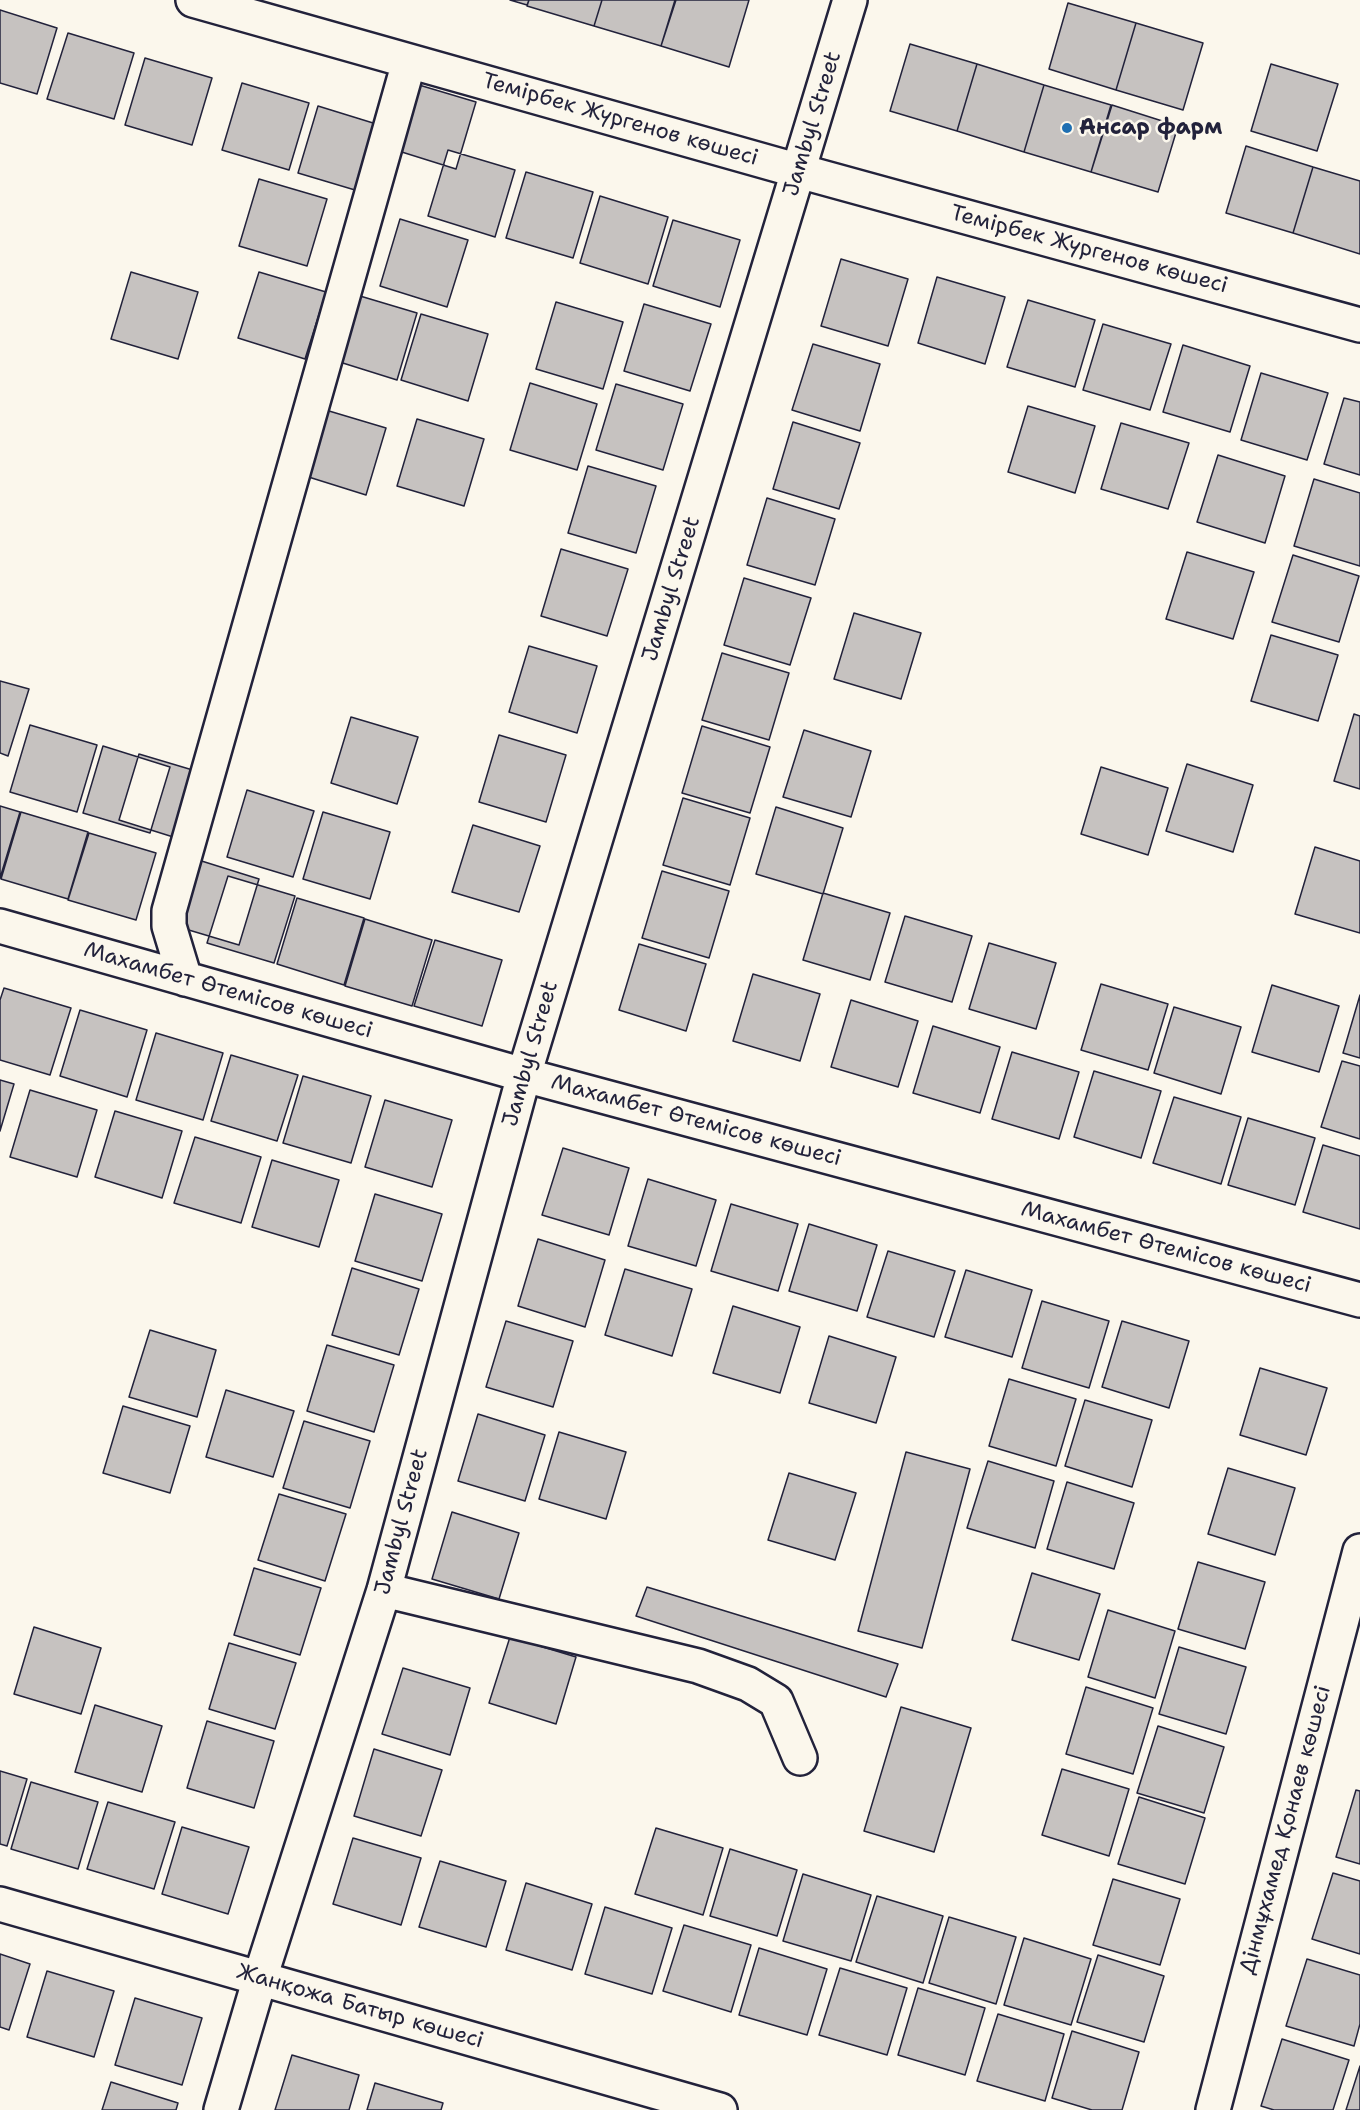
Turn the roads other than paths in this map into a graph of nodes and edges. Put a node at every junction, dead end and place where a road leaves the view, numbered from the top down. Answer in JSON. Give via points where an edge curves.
{"nodes":[{"id":1,"x":193,"y":0,"type":"edge"},
{"id":2,"x":850,"y":0,"type":"edge"},
{"id":3,"x":410,"y":62,"type":"junction"},
{"id":4,"x":799,"y":171,"type":"junction"},
{"id":5,"x":1360,"y":325,"type":"edge"},
{"id":6,"x":0,"y":926,"type":"edge"},
{"id":7,"x":185,"y":979,"type":"junction"},
{"id":8,"x":524,"y":1075,"type":"junction"},
{"id":9,"x":1360,"y":1300,"type":"edge"},
{"id":10,"x":1360,"y":1551,"type":"edge"},
{"id":11,"x":384,"y":1590,"type":"junction"},
{"id":12,"x":800,"y":1758,"type":"dead end"},
{"id":13,"x":0,"y":1904,"type":"edge"},
{"id":14,"x":260,"y":1978,"type":"junction"},
{"id":15,"x":221,"y":2110,"type":"edge"},
{"id":16,"x":720,"y":2110,"type":"edge"},
{"id":17,"x":1213,"y":2110,"type":"edge"}],
"edges":[{"from":1,"to":3,"type":"street","name":"Темірбек Жүргенов көшесі"},
{"from":2,"to":4,"type":"street","name":"Jambyl Street"},
{"from":3,"to":4,"type":"street","name":"Темірбек Жүргенов көшесі"},
{"from":3,"to":7,"type":"street","via":[[170,911],[169,926]]},
{"from":4,"to":5,"type":"street","name":"Темірбек Жүргенов көшесі"},
{"from":4,"to":8,"type":"street","name":"Jambyl Street"},
{"from":6,"to":7,"type":"street","name":"Махамбет Өтемісов көшесі"},
{"from":7,"to":8,"type":"street","name":"Махамбет Өтемісов көшесі"},
{"from":8,"to":9,"type":"street","name":"Махамбет Өтемісов көшесі"},
{"from":8,"to":11,"type":"street","name":"Jambyl Street"},
{"from":10,"to":17,"type":"street","name":"Дінмұхамед Қонаев көшесі"},
{"from":11,"to":12,"type":"street","via":[[698,1666],[748,1684],[776,1701]]},
{"from":11,"to":14,"type":"street","name":"Jambyl Street"},
{"from":13,"to":14,"type":"street","name":"Жанқожа Батыр көшесі"},
{"from":14,"to":15,"type":"street","name":"Jambyl Street"},
{"from":14,"to":16,"type":"street","name":"Жанқожа Батыр көшесі"}]}
